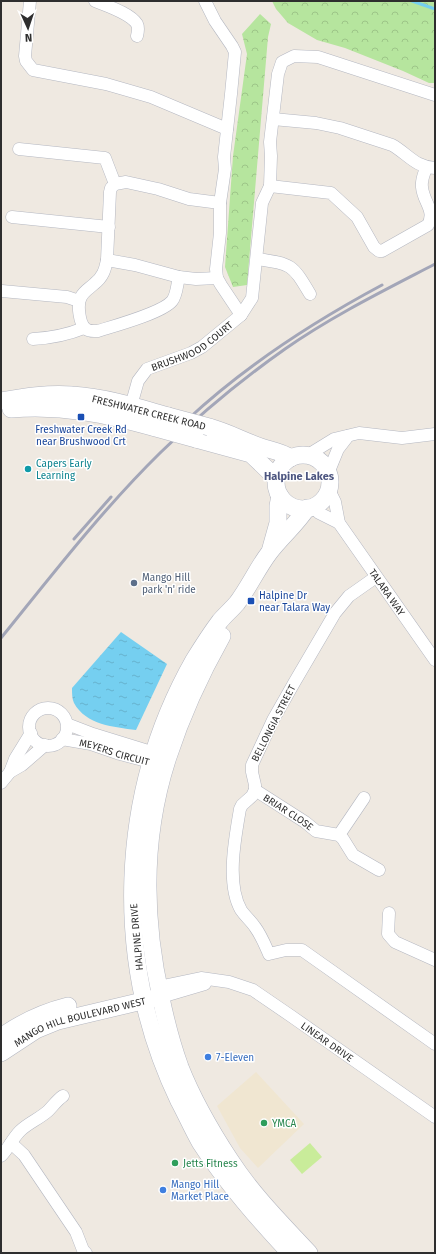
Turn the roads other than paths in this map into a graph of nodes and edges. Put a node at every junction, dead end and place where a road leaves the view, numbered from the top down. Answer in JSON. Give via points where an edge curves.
{"nodes":[{"id":1,"x":30,"y":1,"type":"edge"},
{"id":2,"x":95,"y":1,"type":"edge"},
{"id":3,"x":205,"y":1,"type":"edge"},
{"id":4,"x":137,"y":36,"type":"dead end"},
{"id":5,"x":435,"y":95,"type":"edge"},
{"id":6,"x":273,"y":119,"type":"junction"},
{"id":7,"x":227,"y":129,"type":"junction"},
{"id":8,"x":19,"y":149,"type":"dead end"},
{"id":9,"x":430,"y":168,"type":"edge"},
{"id":10,"x":115,"y":184,"type":"junction"},
{"id":11,"x":270,"y":186,"type":"junction"},
{"id":12,"x":220,"y":203,"type":"junction"},
{"id":13,"x":12,"y":217,"type":"dead end"},
{"id":14,"x":109,"y":227,"type":"junction"},
{"id":15,"x":257,"y":258,"type":"junction"},
{"id":16,"x":107,"y":260,"type":"junction"},
{"id":17,"x":179,"y":277,"type":"junction"},
{"id":18,"x":217,"y":278,"type":"junction"},
{"id":19,"x":2,"y":291,"type":"dead end"},
{"id":20,"x":310,"y":294,"type":"dead end"},
{"id":21,"x":79,"y":301,"type":"junction"},
{"id":22,"x":241,"y":315,"type":"junction"},
{"id":23,"x":84,"y":328,"type":"junction"},
{"id":24,"x":33,"y":339,"type":"dead end"},
{"id":25,"x":1,"y":400,"type":"edge"},
{"id":26,"x":1,"y":410,"type":"edge"},
{"id":27,"x":129,"y":413,"type":"junction"},
{"id":28,"x":435,"y":434,"type":"edge"},
{"id":29,"x":348,"y":436,"type":"junction"},
{"id":30,"x":308,"y":455,"type":"junction"},
{"id":31,"x":291,"y":458,"type":"junction"},
{"id":32,"x":328,"y":472,"type":"junction"},
{"id":33,"x":276,"y":478,"type":"junction"},
{"id":34,"x":329,"y":490,"type":"junction"},
{"id":35,"x":280,"y":496,"type":"junction"},
{"id":36,"x":310,"y":508,"type":"junction"},
{"id":37,"x":339,"y":523,"type":"junction"},
{"id":38,"x":270,"y":552,"type":"junction"},
{"id":39,"x":376,"y":577,"type":"junction"},
{"id":40,"x":435,"y":660,"type":"edge"},
{"id":41,"x":67,"y":724,"type":"junction"},
{"id":42,"x":31,"y":734,"type":"junction"},
{"id":43,"x":62,"y":739,"type":"junction"},
{"id":44,"x":45,"y":745,"type":"junction"},
{"id":45,"x":160,"y":759,"type":"junction"},
{"id":46,"x":10,"y":772,"type":"junction"},
{"id":47,"x":1,"y":783,"type":"edge"},
{"id":48,"x":255,"y":790,"type":"junction"},
{"id":49,"x":364,"y":798,"type":"dead end"},
{"id":50,"x":339,"y":835,"type":"junction"},
{"id":51,"x":379,"y":870,"type":"dead end"},
{"id":52,"x":388,"y":913,"type":"dead end"},
{"id":53,"x":435,"y":960,"type":"edge"},
{"id":54,"x":160,"y":992,"type":"junction"},
{"id":55,"x":143,"y":996,"type":"junction"},
{"id":56,"x":1,"y":1037,"type":"edge"},
{"id":57,"x":435,"y":1044,"type":"edge"},
{"id":58,"x":1,"y":1053,"type":"edge"},
{"id":59,"x":63,"y":1096,"type":"dead end"},
{"id":60,"x":435,"y":1117,"type":"edge"},
{"id":61,"x":11,"y":1143,"type":"junction"},
{"id":62,"x":1,"y":1156,"type":"edge"},
{"id":63,"x":82,"y":1252,"type":"edge"},
{"id":64,"x":290,"y":1253,"type":"edge"},
{"id":65,"x":309,"y":1253,"type":"edge"}],
"edges":[{"from":1,"to":7,"type":"street","via":[[24,56],[33,70],[106,84],[151,97]]},
{"from":2,"to":4,"type":"street","via":[[132,19],[137,24]]},
{"from":3,"to":7,"type":"street","via":[[235,52]]},
{"from":5,"to":6,"type":"street","via":[[318,57],[294,56],[282,62],[280,66]]},
{"from":6,"to":9,"type":"street","via":[[340,128],[392,145],[416,163]]},
{"from":6,"to":11,"type":"street"},
{"from":7,"to":12,"type":"street"},
{"from":8,"to":10,"type":"street","via":[[105,158]]},
{"from":9,"to":11,"type":"street","via":[[422,180],[422,188],[432,210],[432,220],[428,225],[382,251],[374,247],[357,217],[331,193]]},
{"from":10,"to":12,"type":"street","via":[[126,182]]},
{"from":10,"to":14,"type":"street","via":[[110,192]]},
{"from":11,"to":15,"type":"street","name":"BRUSHWOOD COURT","via":[[262,203]]},
{"from":12,"to":18,"type":"street"},
{"from":13,"to":14,"type":"street"},
{"from":14,"to":16,"type":"street"},
{"from":15,"to":20,"type":"street","via":[[289,266],[298,274]]},
{"from":15,"to":22,"type":"street","name":"BRUSHWOOD COURT","via":[[252,298]]},
{"from":16,"to":17,"type":"street"},
{"from":16,"to":21,"type":"street","via":[[101,277],[81,295]]},
{"from":17,"to":18,"type":"street"},
{"from":17,"to":23,"type":"street","via":[[172,301],[165,306],[98,331],[92,332]]},
{"from":18,"to":22,"type":"street"},
{"from":19,"to":21,"type":"street","via":[[67,297]]},
{"from":21,"to":23,"type":"street","via":[[78,308]]},
{"from":22,"to":27,"type":"street","name":"BRUSHWOOD COURT","via":[[202,347],[147,369],[138,381]]},
{"from":23,"to":24,"type":"street","via":[[56,337]]},
{"from":25,"to":27,"type":"main road","name":"FRESHWATER CREEK ROAD","via":[[71,395],[104,399]]},
{"from":26,"to":27,"type":"main road","name":"FRESHWATER CREEK ROAD","via":[[24,408]]},
{"from":27,"to":31,"type":"main road","name":"FRESHWATER CREEK ROAD","bridge":true,"via":[[168,416],[209,427],[281,452]]},
{"from":27,"to":33,"type":"main road","name":"FRESHWATER CREEK ROAD","bridge":true,"via":[[156,428],[251,454]]},
{"from":28,"to":29,"type":"street","via":[[402,438],[364,432]]},
{"from":29,"to":30,"type":"street","via":[[334,439]]},
{"from":29,"to":32,"type":"street","via":[[338,449]]},
{"from":30,"to":31,"type":"main road"},
{"from":30,"to":32,"type":"main road","via":[[317,458]]},
{"from":31,"to":33,"type":"main road","via":[[284,463]]},
{"from":32,"to":34,"type":"main road"},
{"from":33,"to":35,"type":"main road"},
{"from":34,"to":36,"type":"main road","via":[[320,503]]},
{"from":34,"to":37,"type":"street","name":"TALARA WAY","via":[[335,502]]},
{"from":35,"to":36,"type":"main road","via":[[292,506]]},
{"from":35,"to":38,"type":"main road","name":"HALPINE DRIVE","via":[[277,531]]},
{"from":36,"to":37,"type":"street"},
{"from":36,"to":38,"type":"main road","name":"HALPINE DRIVE"},
{"from":37,"to":39,"type":"street","name":"TALARA WAY"},
{"from":38,"to":45,"type":"main road","name":"HALPINE DRIVE","via":[[237,603],[195,658],[178,690]]},
{"from":39,"to":40,"type":"street","name":"TALARA WAY"},
{"from":39,"to":48,"type":"street","name":"BELLONGIA STREET","via":[[349,596],[335,613],[283,702],[252,765]]},
{"from":41,"to":42,"type":"street","via":[[58,711],[41,709],[32,717]]},
{"from":41,"to":43,"type":"street"},
{"from":41,"to":45,"type":"street","name":"MEYERS CIRCUIT"},
{"from":42,"to":44,"type":"street","via":[[39,743]]},
{"from":42,"to":46,"type":"street"},
{"from":43,"to":44,"type":"street","via":[[57,743]]},
{"from":43,"to":45,"type":"street","name":"MEYERS CIRCUIT","via":[[91,744],[120,754]]},
{"from":44,"to":46,"type":"street"},
{"from":45,"to":54,"type":"main road","name":"HALPINE DRIVE","via":[[148,874],[150,938]]},
{"from":45,"to":55,"type":"main road","name":"HALPINE DRIVE","via":[[140,811],[133,870],[134,938]]},
{"from":46,"to":47,"type":"street"},
{"from":48,"to":50,"type":"street","name":"BRIAR CLOSE","via":[[316,831]]},
{"from":48,"to":57,"type":"street","via":[[240,809],[233,886],[241,909],[257,930],[269,954],[302,950]]},
{"from":49,"to":50,"type":"street"},
{"from":50,"to":51,"type":"street","via":[[353,855]]},
{"from":52,"to":53,"type":"street","via":[[388,934],[395,942]]},
{"from":54,"to":55,"type":"main road","name":"MANGO HILL BOULEVARD WEST"},
{"from":54,"to":60,"type":"street","name":"LINEAR DRIVE","via":[[201,986],[214,981],[236,984],[260,994]]},
{"from":54,"to":65,"type":"main road","name":"HALPINE DRIVE","via":[[180,1067],[214,1135],[261,1201]]},
{"from":55,"to":56,"type":"main road","name":"MANGO HILL BOULEVARD WEST","via":[[51,1010]]},
{"from":55,"to":58,"type":"main road","name":"MANGO HILL BOULEVARD WEST","via":[[58,1021],[36,1030]]},
{"from":55,"to":64,"type":"main road","name":"HALPINE DRIVE","via":[[166,1072],[200,1141],[239,1196]]},
{"from":59,"to":61,"type":"street","via":[[48,1111],[21,1130]]},
{"from":61,"to":62,"type":"street"},
{"from":61,"to":63,"type":"street","via":[[24,1155],[76,1232]]}]}
